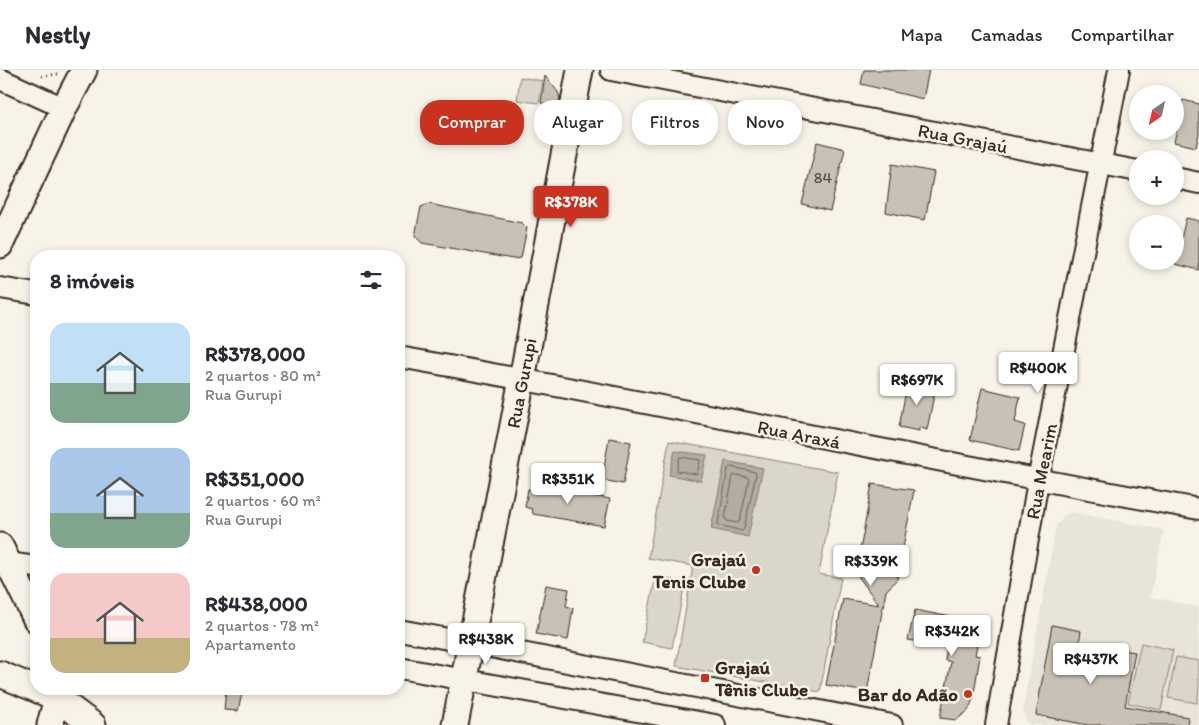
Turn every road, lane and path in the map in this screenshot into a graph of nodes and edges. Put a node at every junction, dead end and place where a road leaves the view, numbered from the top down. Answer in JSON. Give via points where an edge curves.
{"nodes":[{"id":1,"x":84,"y":70,"type":"edge"},
{"id":2,"x":580,"y":70,"type":"edge"},
{"id":3,"x":611,"y":70,"type":"edge"},
{"id":4,"x":1119,"y":70,"type":"edge"},
{"id":5,"x":0,"y":79,"type":"edge"},
{"id":6,"x":64,"y":108,"type":"junction"},
{"id":7,"x":1102,"y":164,"type":"junction"},
{"id":8,"x":1129,"y":169,"type":"edge"},
{"id":9,"x":1184,"y":180,"type":"edge"},
{"id":10,"x":1199,"y":183,"type":"edge"},
{"id":11,"x":0,"y":245,"type":"edge"},
{"id":12,"x":0,"y":288,"type":"edge"},
{"id":13,"x":30,"y":293,"type":"edge"},
{"id":14,"x":405,"y":358,"type":"edge"},
{"id":15,"x":522,"y":379,"type":"junction"},
{"id":16,"x":1038,"y":481,"type":"junction"},
{"id":17,"x":1199,"y":509,"type":"edge"},
{"id":18,"x":4,"y":554,"type":"edge"},
{"id":19,"x":30,"y":565,"type":"edge"},
{"id":20,"x":30,"y":597,"type":"edge"},
{"id":21,"x":405,"y":631,"type":"edge"},
{"id":22,"x":470,"y":643,"type":"junction"},
{"id":23,"x":405,"y":669,"type":"edge"},
{"id":24,"x":0,"y":674,"type":"edge"},
{"id":25,"x":463,"y":680,"type":"junction"},
{"id":26,"x":30,"y":684,"type":"edge"},
{"id":27,"x":57,"y":695,"type":"edge"},
{"id":28,"x":59,"y":695,"type":"edge"},
{"id":29,"x":50,"y":725,"type":"edge"},
{"id":30,"x":92,"y":725,"type":"edge"},
{"id":31,"x":455,"y":725,"type":"edge"},
{"id":32,"x":715,"y":725,"type":"edge"},
{"id":33,"x":892,"y":725,"type":"edge"},
{"id":34,"x":996,"y":725,"type":"edge"}],
"edges":[{"from":1,"to":6,"type":"main road"},
{"from":2,"to":15,"type":"main road","name":"Rua Gurupi"},
{"from":3,"to":7,"type":"street","name":"Rua Grajaú"},
{"from":4,"to":7,"type":"street","name":"Rua Mearim"},
{"from":5,"to":6,"type":"street"},
{"from":6,"to":11,"type":"main road"},
{"from":7,"to":8,"type":"street","name":"Rua Grajaú"},
{"from":7,"to":16,"type":"street","name":"Rua Mearim"},
{"from":9,"to":10,"type":"street"},
{"from":12,"to":13,"type":"street"},
{"from":14,"to":15,"type":"street","name":"Rua Araxá"},
{"from":15,"to":16,"type":"street","name":"Rua Araxá"},
{"from":15,"to":22,"type":"main road","name":"Rua Gurupi"},
{"from":16,"to":17,"type":"street","name":"Rua Araxá"},
{"from":16,"to":34,"type":"street","name":"Rua Mearim"},
{"from":18,"to":19,"type":"street"},
{"from":18,"to":20,"type":"main road"},
{"from":21,"to":22,"type":"street"},
{"from":22,"to":25,"type":"main road","name":"Rua Gurupi"},
{"from":22,"to":33,"type":"street"},
{"from":23,"to":25,"type":"street"},
{"from":24,"to":26,"type":"main road"},
{"from":25,"to":31,"type":"main road","name":"Rua Gurupi"},
{"from":25,"to":32,"type":"street"},
{"from":27,"to":29,"type":"main road"},
{"from":28,"to":30,"type":"main road"}]}
